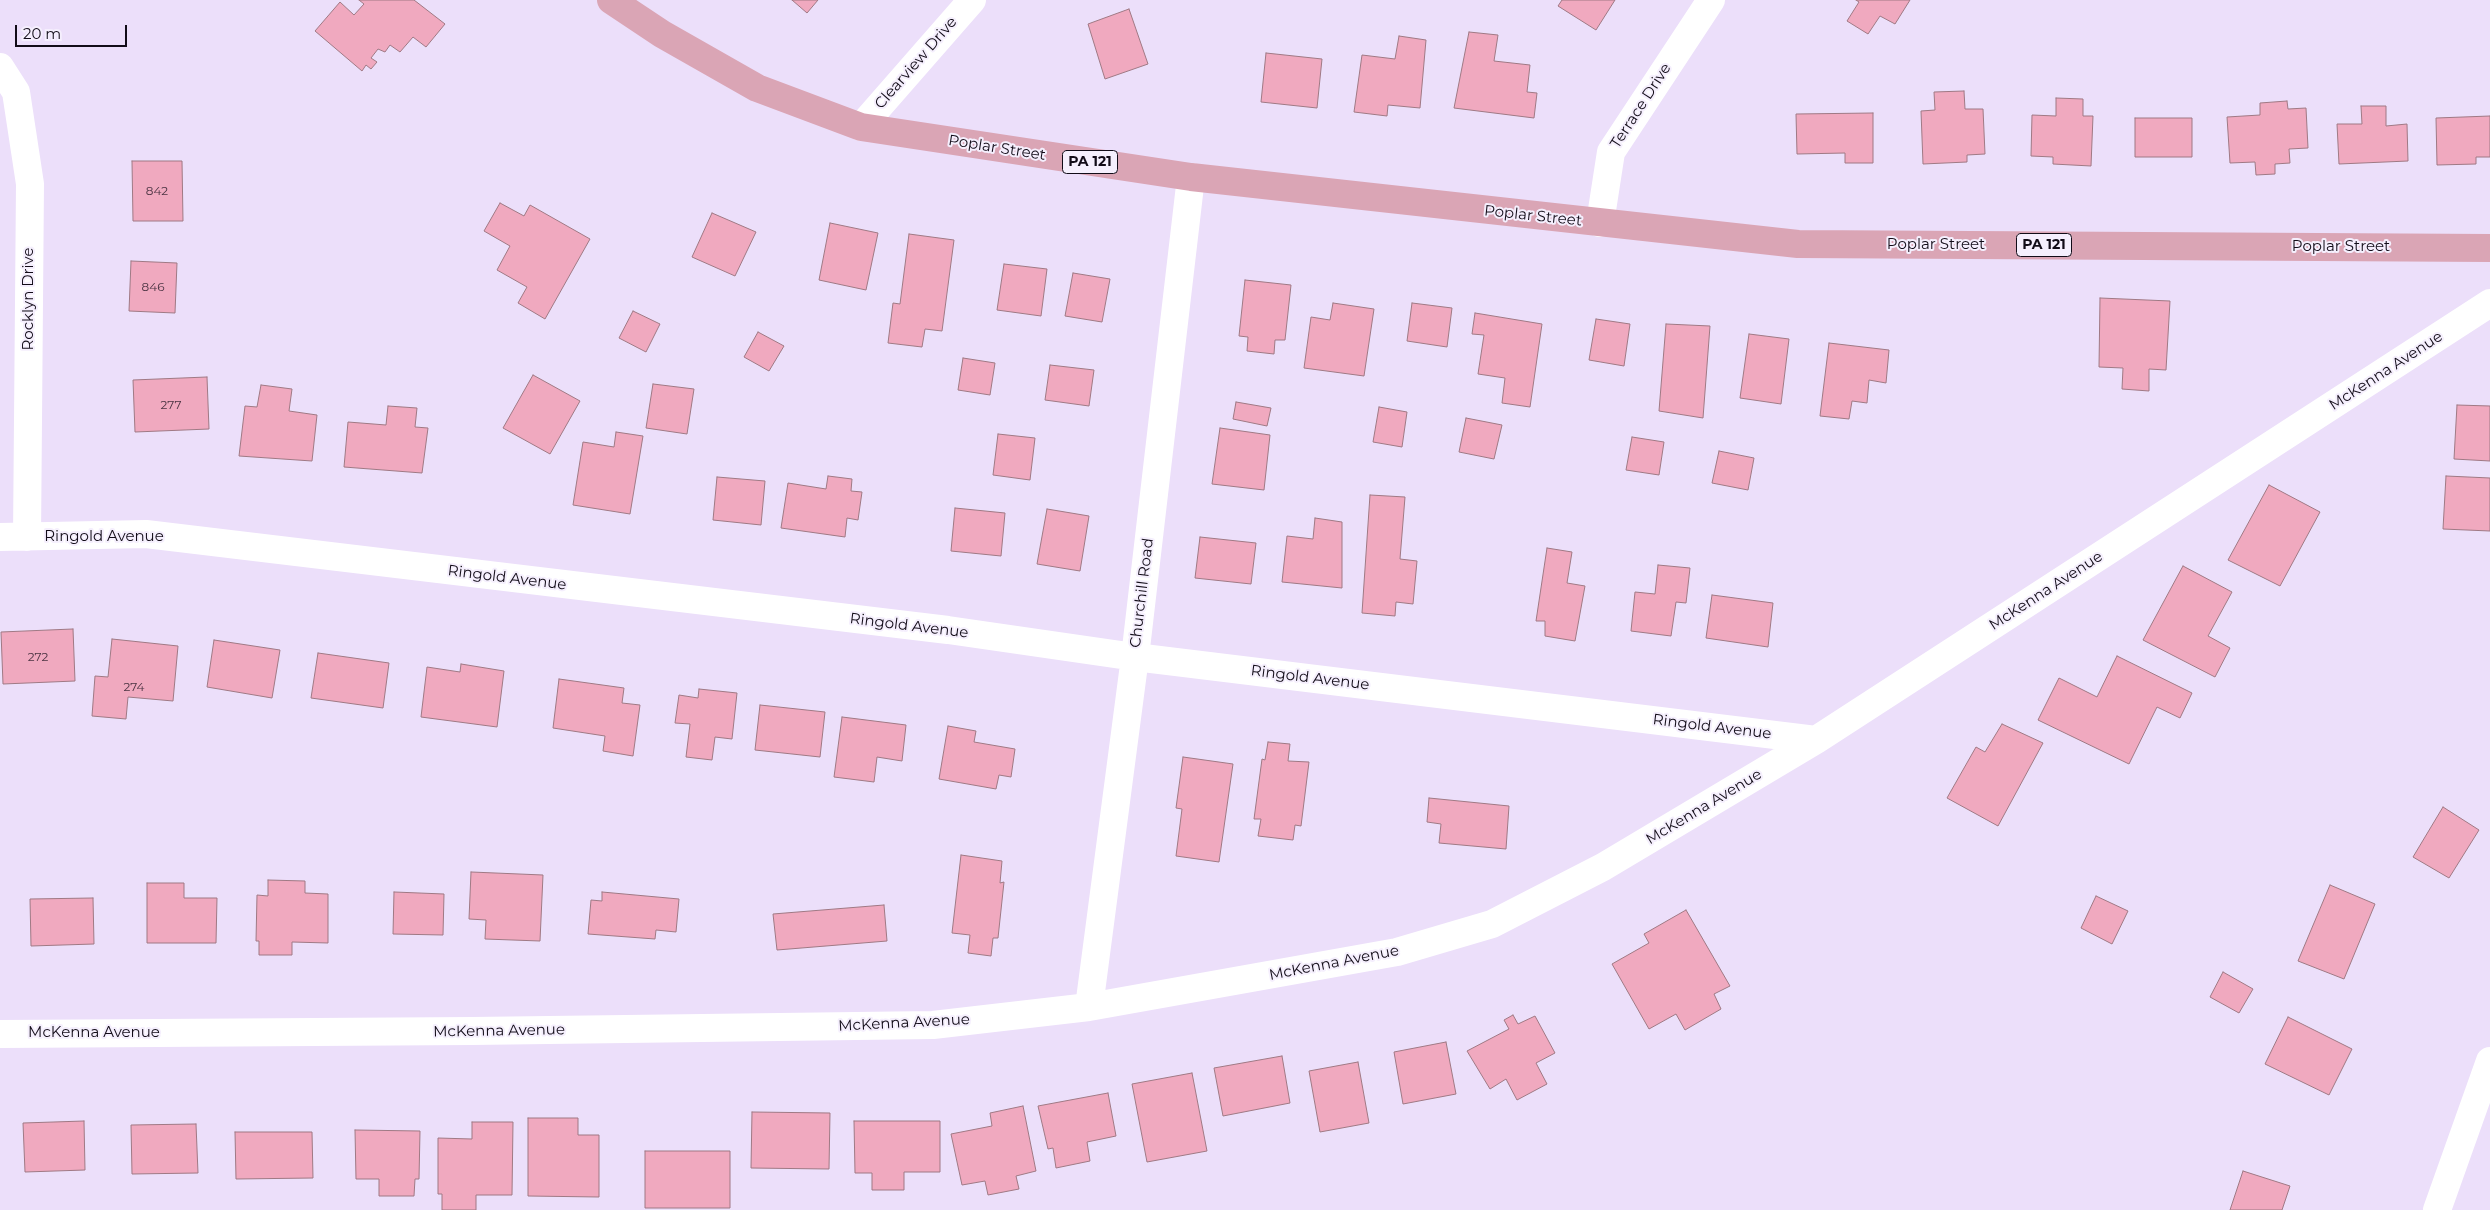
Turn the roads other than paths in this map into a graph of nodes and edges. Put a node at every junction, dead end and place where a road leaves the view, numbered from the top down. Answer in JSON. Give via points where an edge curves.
{"nodes":[{"id":1,"x":611,"y":0,"type":"edge"},
{"id":2,"x":972,"y":0,"type":"edge"},
{"id":3,"x":1711,"y":0,"type":"edge"},
{"id":4,"x":0,"y":67,"type":"edge"},
{"id":5,"x":861,"y":127,"type":"junction"},
{"id":6,"x":1191,"y":178,"type":"junction"},
{"id":7,"x":1600,"y":223,"type":"junction"},
{"id":8,"x":2490,"y":248,"type":"edge"},
{"id":9,"x":2490,"y":303,"type":"edge"},
{"id":10,"x":27,"y":536,"type":"junction"},
{"id":11,"x":0,"y":537,"type":"edge"},
{"id":12,"x":1135,"y":657,"type":"junction"},
{"id":13,"x":1816,"y":740,"type":"junction"},
{"id":14,"x":1089,"y":1007,"type":"junction"},
{"id":15,"x":0,"y":1034,"type":"edge"},
{"id":16,"x":2490,"y":1061,"type":"edge"},
{"id":17,"x":2437,"y":1210,"type":"edge"}],
"edges":[{"from":1,"to":5,"type":"main road","name":"Poplar Street","number":"PA 121","via":[[662,34],[757,88]]},
{"from":2,"to":5,"type":"street","name":"Clearview Drive"},
{"from":3,"to":7,"type":"street","name":"Terrace Drive","via":[[1611,152]]},
{"from":4,"to":10,"type":"street","name":"Rocklyn Drive","via":[[16,92],[30,184]]},
{"from":5,"to":6,"type":"main road","name":"Poplar Street","number":"PA 121"},
{"from":6,"to":7,"type":"main road","name":"Poplar Street","number":"PA 121"},
{"from":6,"to":12,"type":"street","name":"Churchill Road"},
{"from":7,"to":8,"type":"main road","name":"Poplar Street","number":"PA 121","via":[[1798,244]]},
{"from":9,"to":13,"type":"street","name":"McKenna Avenue"},
{"from":10,"to":11,"type":"street","name":"Ringold Avenue"},
{"from":10,"to":12,"type":"street","name":"Ringold Avenue","via":[[146,534],[938,629]]},
{"from":12,"to":13,"type":"street","name":"Ringold Avenue"},
{"from":12,"to":14,"type":"street","name":"Churchill Road"},
{"from":13,"to":14,"type":"street","name":"McKenna Avenue","via":[[1603,868],[1492,924],[1397,952]]},
{"from":14,"to":15,"type":"street","name":"McKenna Avenue","via":[[933,1025]]},
{"from":16,"to":17,"type":"street"}]}
